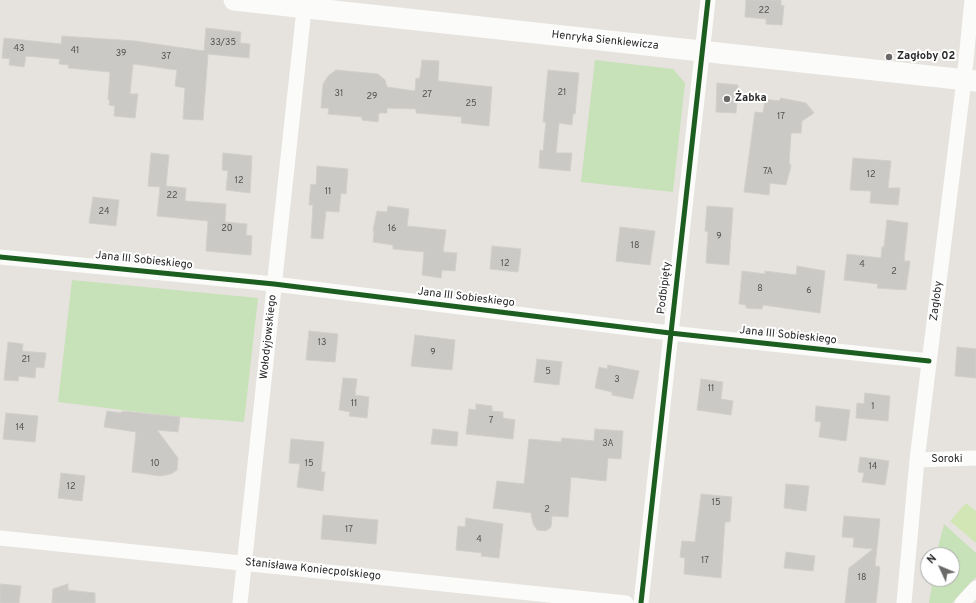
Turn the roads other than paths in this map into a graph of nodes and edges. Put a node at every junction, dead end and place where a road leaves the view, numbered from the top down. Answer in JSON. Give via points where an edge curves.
{"nodes":[{"id":1,"x":234,"y":0,"type":"edge"},
{"id":2,"x":708,"y":0,"type":"edge"},
{"id":3,"x":972,"y":0,"type":"edge"},
{"id":4,"x":305,"y":4,"type":"edge"},
{"id":5,"x":703,"y":51,"type":"junction"},
{"id":6,"x":970,"y":81,"type":"edge"},
{"id":7,"x":0,"y":257,"type":"edge"},
{"id":8,"x":274,"y":284,"type":"junction"},
{"id":9,"x":670,"y":333,"type":"junction"},
{"id":10,"x":929,"y":361,"type":"junction"},
{"id":11,"x":976,"y":459,"type":"edge"},
{"id":12,"x":917,"y":460,"type":"junction"},
{"id":13,"x":0,"y":538,"type":"edge"},
{"id":14,"x":245,"y":563,"type":"junction"},
{"id":15,"x":976,"y":588,"type":"edge"},
{"id":16,"x":240,"y":603,"type":"edge"},
{"id":17,"x":626,"y":603,"type":"edge"},
{"id":18,"x":641,"y":603,"type":"edge"},
{"id":19,"x":904,"y":603,"type":"edge"},
{"id":20,"x":962,"y":603,"type":"edge"}],
"edges":[{"from":1,"to":4,"type":"street","name":"Henryka Sienkiewicza"},
{"from":2,"to":5,"type":"street","name":"Podbipięty"},
{"from":3,"to":6,"type":"street","name":"Zagłoby"},
{"from":4,"to":5,"type":"street","name":"Henryka Sienkiewicza"},
{"from":4,"to":8,"type":"street","name":"Wołodyjowskiego"},
{"from":5,"to":6,"type":"street","name":"Henryka Sienkiewicza"},
{"from":5,"to":9,"type":"street","name":"Podbipięty"},
{"from":6,"to":10,"type":"street","name":"Zagłoby"},
{"from":7,"to":8,"type":"street","name":"Jana III Sobieskiego"},
{"from":8,"to":9,"type":"street","name":"Jana III Sobieskiego"},
{"from":8,"to":14,"type":"street","name":"Wołodyjowskiego"},
{"from":9,"to":10,"type":"street","name":"Jana III Sobieskiego"},
{"from":9,"to":18,"type":"street","name":"Podbipięty"},
{"from":10,"to":12,"type":"street","name":"Zagłoby"},
{"from":11,"to":12,"type":"street","name":"Soroki"},
{"from":12,"to":19,"type":"street","name":"Zagłoby"},
{"from":13,"to":14,"type":"street","name":"Stanisława Koniecpolskiego"},
{"from":14,"to":16,"type":"street","name":"Wołodyjowskiego"},
{"from":14,"to":17,"type":"street","name":"Stanisława Koniecpolskiego"},
{"from":15,"to":20,"type":"street"}]}
